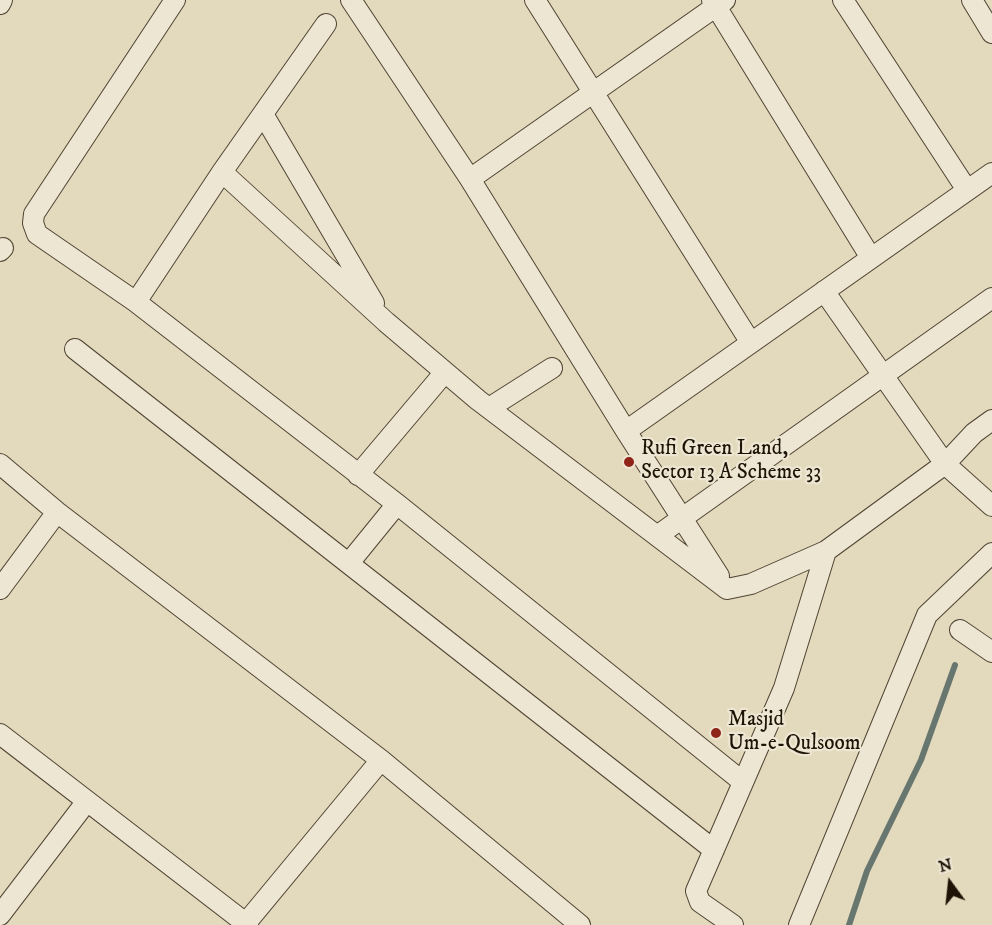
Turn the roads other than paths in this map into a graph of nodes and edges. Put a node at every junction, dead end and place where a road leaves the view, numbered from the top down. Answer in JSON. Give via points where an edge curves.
{"nodes":[{"id":1,"x":175,"y":0,"type":"edge"},
{"id":2,"x":351,"y":0,"type":"edge"},
{"id":3,"x":535,"y":0,"type":"edge"},
{"id":4,"x":843,"y":0,"type":"edge"},
{"id":5,"x":972,"y":0,"type":"edge"},
{"id":6,"x":718,"y":2,"type":"edge"},
{"id":7,"x":326,"y":24,"type":"dead end"},
{"id":8,"x":992,"y":33,"type":"edge"},
{"id":9,"x":593,"y":92,"type":"junction"},
{"id":10,"x":263,"y":114,"type":"junction"},
{"id":11,"x":222,"y":172,"type":"junction"},
{"id":12,"x":992,"y":173,"type":"edge"},
{"id":13,"x":470,"y":179,"type":"junction"},
{"id":14,"x":967,"y":190,"type":"junction"},
{"id":15,"x":871,"y":258,"type":"junction"},
{"id":16,"x":824,"y":291,"type":"junction"},
{"id":17,"x":992,"y":298,"type":"edge"},
{"id":18,"x":136,"y":302,"type":"junction"},
{"id":19,"x":386,"y":322,"type":"junction"},
{"id":20,"x":751,"y":343,"type":"junction"},
{"id":21,"x":75,"y":349,"type":"dead end"},
{"id":22,"x":552,"y":368,"type":"dead end"},
{"id":23,"x":445,"y":372,"type":"junction"},
{"id":24,"x":882,"y":375,"type":"junction"},
{"id":25,"x":489,"y":408,"type":"junction"},
{"id":26,"x":992,"y":420,"type":"edge"},
{"id":27,"x":626,"y":431,"type":"junction"},
{"id":28,"x":0,"y":464,"type":"edge"},
{"id":29,"x":945,"y":464,"type":"junction"},
{"id":30,"x":358,"y":475,"type":"junction"},
{"id":31,"x":397,"y":504,"type":"junction"},
{"id":32,"x":992,"y":506,"type":"edge"},
{"id":33,"x":57,"y":512,"type":"junction"},
{"id":34,"x":681,"y":517,"type":"junction"},
{"id":35,"x":657,"y":536,"type":"junction"},
{"id":36,"x":826,"y":551,"type":"junction"},
{"id":37,"x":992,"y":553,"type":"edge"},
{"id":38,"x":349,"y":563,"type":"junction"},
{"id":39,"x":0,"y":589,"type":"edge"},
{"id":40,"x":727,"y":589,"type":"junction"},
{"id":41,"x":960,"y":630,"type":"dead end"},
{"id":42,"x":992,"y":652,"type":"edge"},
{"id":43,"x":0,"y":734,"type":"edge"},
{"id":44,"x":381,"y":760,"type":"junction"},
{"id":45,"x":743,"y":782,"type":"junction"},
{"id":46,"x":87,"y":801,"type":"junction"},
{"id":47,"x":714,"y":850,"type":"junction"},
{"id":48,"x":0,"y":915,"type":"edge"},
{"id":49,"x":247,"y":924,"type":"edge"},
{"id":50,"x":580,"y":925,"type":"edge"},
{"id":51,"x":733,"y":925,"type":"edge"},
{"id":52,"x":799,"y":925,"type":"edge"}],
"edges":[{"from":1,"to":18,"type":"street","via":[[34,214],[37,234]]},
{"from":2,"to":13,"type":"street"},
{"from":3,"to":9,"type":"street"},
{"from":4,"to":14,"type":"street"},
{"from":5,"to":8,"type":"street"},
{"from":6,"to":9,"type":"street"},
{"from":6,"to":15,"type":"street"},
{"from":7,"to":10,"type":"street"},
{"from":9,"to":13,"type":"street"},
{"from":9,"to":20,"type":"street"},
{"from":10,"to":11,"type":"street"},
{"from":10,"to":19,"type":"street"},
{"from":11,"to":18,"type":"street"},
{"from":11,"to":19,"type":"street"},
{"from":12,"to":14,"type":"street"},
{"from":13,"to":27,"type":"street"},
{"from":14,"to":15,"type":"street"},
{"from":15,"to":16,"type":"street"},
{"from":16,"to":20,"type":"street"},
{"from":16,"to":24,"type":"street"},
{"from":17,"to":24,"type":"street"},
{"from":18,"to":30,"type":"street"},
{"from":19,"to":23,"type":"street"},
{"from":20,"to":27,"type":"street"},
{"from":21,"to":38,"type":"street"},
{"from":22,"to":25,"type":"street"},
{"from":23,"to":25,"type":"street"},
{"from":23,"to":30,"type":"street"},
{"from":24,"to":29,"type":"street"},
{"from":24,"to":34,"type":"street"},
{"from":25,"to":35,"type":"street"},
{"from":26,"to":29,"type":"street"},
{"from":27,"to":34,"type":"street"},
{"from":28,"to":33,"type":"street"},
{"from":29,"to":32,"type":"street"},
{"from":29,"to":36,"type":"street"},
{"from":30,"to":31,"type":"street"},
{"from":31,"to":38,"type":"street"},
{"from":31,"to":45,"type":"street"},
{"from":33,"to":39,"type":"street"},
{"from":33,"to":44,"type":"street"},
{"from":34,"to":35,"type":"street"},
{"from":34,"to":40,"type":"street"},
{"from":35,"to":40,"type":"street"},
{"from":36,"to":40,"type":"street","via":[[751,584]]},
{"from":36,"to":45,"type":"street","via":[[784,688]]},
{"from":37,"to":52,"type":"street","via":[[927,615]]},
{"from":38,"to":47,"type":"street"},
{"from":41,"to":42,"type":"street"},
{"from":43,"to":46,"type":"street"},
{"from":44,"to":49,"type":"street"},
{"from":44,"to":50,"type":"street"},
{"from":45,"to":47,"type":"street"},
{"from":46,"to":48,"type":"street"},
{"from":46,"to":49,"type":"street"},
{"from":47,"to":51,"type":"street","via":[[696,891],[697,898]]}]}
